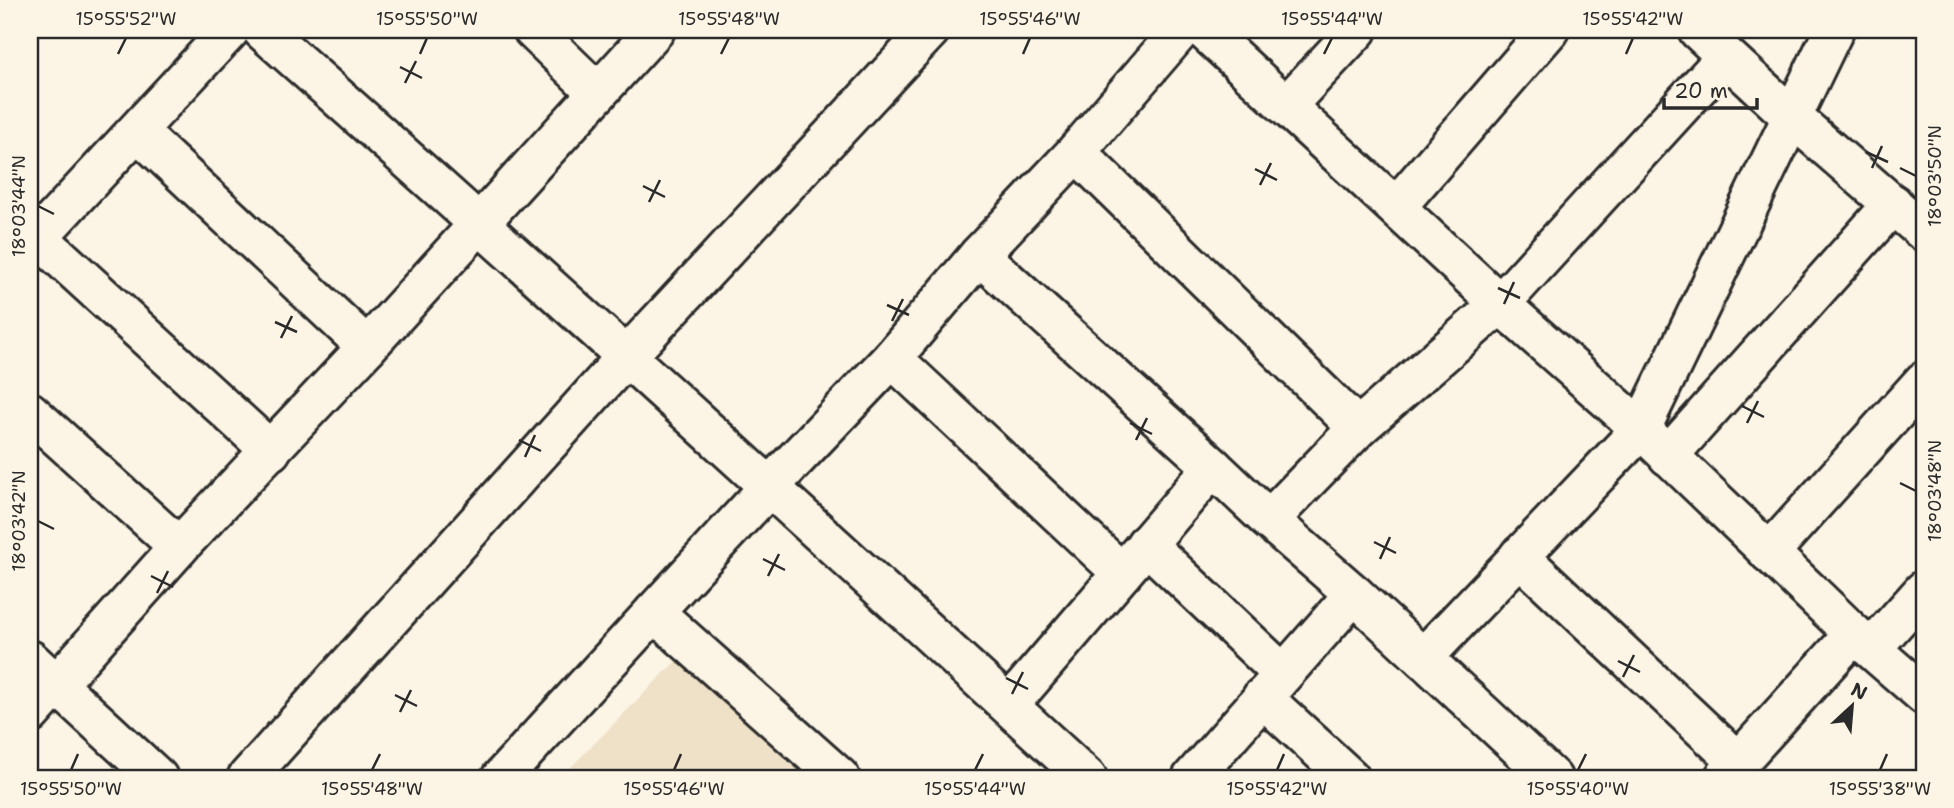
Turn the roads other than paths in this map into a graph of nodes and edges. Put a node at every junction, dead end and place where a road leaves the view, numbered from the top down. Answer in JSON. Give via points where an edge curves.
{"nodes":[{"id":1,"x":230,"y":30,"type":"edge"},
{"id":2,"x":262,"y":30,"type":"edge"},
{"id":3,"x":533,"y":30,"type":"edge"},
{"id":4,"x":655,"y":30,"type":"edge"},
{"id":5,"x":930,"y":30,"type":"edge"},
{"id":6,"x":1181,"y":30,"type":"edge"},
{"id":7,"x":1203,"y":30,"type":"edge"},
{"id":8,"x":1357,"y":30,"type":"edge"},
{"id":9,"x":1549,"y":30,"type":"edge"},
{"id":10,"x":1698,"y":30,"type":"edge"},
{"id":11,"x":1834,"y":30,"type":"edge"},
{"id":12,"x":1726,"y":57,"type":"junction"},
{"id":13,"x":598,"y":93,"type":"junction"},
{"id":14,"x":1287,"y":105,"type":"junction"},
{"id":15,"x":1791,"y":117,"type":"junction"},
{"id":16,"x":136,"y":131,"type":"junction"},
{"id":17,"x":1076,"y":152,"type":"junction"},
{"id":18,"x":1893,"y":205,"type":"junction"},
{"id":19,"x":1396,"y":207,"type":"junction"},
{"id":20,"x":480,"y":223,"type":"junction"},
{"id":21,"x":1924,"y":232,"type":"edge"},
{"id":22,"x":32,"y":238,"type":"edge"},
{"id":23,"x":979,"y":255,"type":"junction"},
{"id":24,"x":1500,"y":304,"type":"junction"},
{"id":25,"x":367,"y":346,"type":"junction"},
{"id":26,"x":626,"y":357,"type":"junction"},
{"id":27,"x":891,"y":358,"type":"junction"},
{"id":28,"x":1924,"y":380,"type":"edge"},
{"id":29,"x":30,"y":412,"type":"edge"},
{"id":30,"x":1358,"y":428,"type":"junction"},
{"id":31,"x":1641,"y":429,"type":"junction"},
{"id":32,"x":271,"y":451,"type":"junction"},
{"id":33,"x":1668,"y":456,"type":"junction"},
{"id":34,"x":1213,"y":467,"type":"junction"},
{"id":35,"x":770,"y":486,"type":"junction"},
{"id":36,"x":1269,"y":520,"type":"junction"},
{"id":37,"x":179,"y":547,"type":"junction"},
{"id":38,"x":1769,"y":553,"type":"junction"},
{"id":39,"x":1519,"y":556,"type":"junction"},
{"id":40,"x":1134,"y":558,"type":"junction"},
{"id":41,"x":1924,"y":590,"type":"edge"},
{"id":42,"x":1354,"y":594,"type":"junction"},
{"id":43,"x":654,"y":612,"type":"junction"},
{"id":44,"x":1863,"y":641,"type":"junction"},
{"id":45,"x":1423,"y":658,"type":"junction"},
{"id":46,"x":43,"y":672,"type":"edge"},
{"id":47,"x":1273,"y":686,"type":"junction"},
{"id":48,"x":1924,"y":695,"type":"edge"},
{"id":49,"x":1009,"y":705,"type":"junction"},
{"id":50,"x":30,"y":714,"type":"edge"},
{"id":51,"x":1731,"y":770,"type":"edge"},
{"id":52,"x":1071,"y":773,"type":"edge"},
{"id":53,"x":158,"y":778,"type":"edge"},
{"id":54,"x":247,"y":778,"type":"edge"},
{"id":55,"x":501,"y":778,"type":"edge"},
{"id":56,"x":841,"y":778,"type":"edge"},
{"id":57,"x":1192,"y":778,"type":"edge"},
{"id":58,"x":1350,"y":778,"type":"edge"},
{"id":59,"x":1552,"y":778,"type":"edge"}],
"edges":[{"from":1,"to":16,"type":"street"},
{"from":2,"to":20,"type":"street"},
{"from":3,"to":13,"type":"street"},
{"from":4,"to":13,"type":"street"},
{"from":5,"to":26,"type":"street"},
{"from":6,"to":17,"type":"street"},
{"from":7,"to":14,"type":"street"},
{"from":8,"to":14,"type":"street"},
{"from":9,"to":19,"type":"street"},
{"from":10,"to":12,"type":"street"},
{"from":11,"to":15,"type":"street"},
{"from":12,"to":15,"type":"street"},
{"from":12,"to":24,"type":"street"},
{"from":13,"to":20,"type":"street"},
{"from":14,"to":19,"type":"street"},
{"from":15,"to":18,"type":"street"},
{"from":15,"to":31,"type":"street"},
{"from":16,"to":22,"type":"street"},
{"from":16,"to":25,"type":"street"},
{"from":17,"to":23,"type":"street"},
{"from":17,"to":30,"type":"street"},
{"from":18,"to":21,"type":"street"},
{"from":18,"to":33,"type":"street"},
{"from":19,"to":24,"type":"street"},
{"from":20,"to":25,"type":"street"},
{"from":20,"to":26,"type":"street"},
{"from":22,"to":32,"type":"street"},
{"from":23,"to":27,"type":"street"},
{"from":23,"to":34,"type":"street"},
{"from":24,"to":30,"type":"street"},
{"from":24,"to":31,"type":"street"},
{"from":25,"to":32,"type":"street"},
{"from":26,"to":35,"type":"street"},
{"from":26,"to":54,"type":"street"},
{"from":27,"to":35,"type":"street"},
{"from":27,"to":40,"type":"street"},
{"from":28,"to":38,"type":"street"},
{"from":29,"to":37,"type":"street"},
{"from":30,"to":36,"type":"street"},
{"from":31,"to":33,"type":"street"},
{"from":31,"to":39,"type":"street"},
{"from":32,"to":37,"type":"street"},
{"from":33,"to":38,"type":"street"},
{"from":34,"to":36,"type":"street"},
{"from":34,"to":40,"type":"street"},
{"from":35,"to":43,"type":"street"},
{"from":35,"to":49,"type":"street"},
{"from":36,"to":42,"type":"street"},
{"from":37,"to":46,"type":"street"},
{"from":38,"to":44,"type":"street"},
{"from":39,"to":45,"type":"street"},
{"from":39,"to":51,"type":"street"},
{"from":40,"to":47,"type":"street"},
{"from":40,"to":49,"type":"street"},
{"from":41,"to":44,"type":"street"},
{"from":42,"to":45,"type":"street"},
{"from":42,"to":47,"type":"street"},
{"from":43,"to":55,"type":"street"},
{"from":43,"to":56,"type":"street"},
{"from":44,"to":48,"type":"street"},
{"from":44,"to":51,"type":"street"},
{"from":45,"to":59,"type":"street"},
{"from":46,"to":50,"type":"street"},
{"from":46,"to":53,"type":"street"},
{"from":47,"to":57,"type":"street"},
{"from":47,"to":58,"type":"street"},
{"from":49,"to":52,"type":"street"}]}
